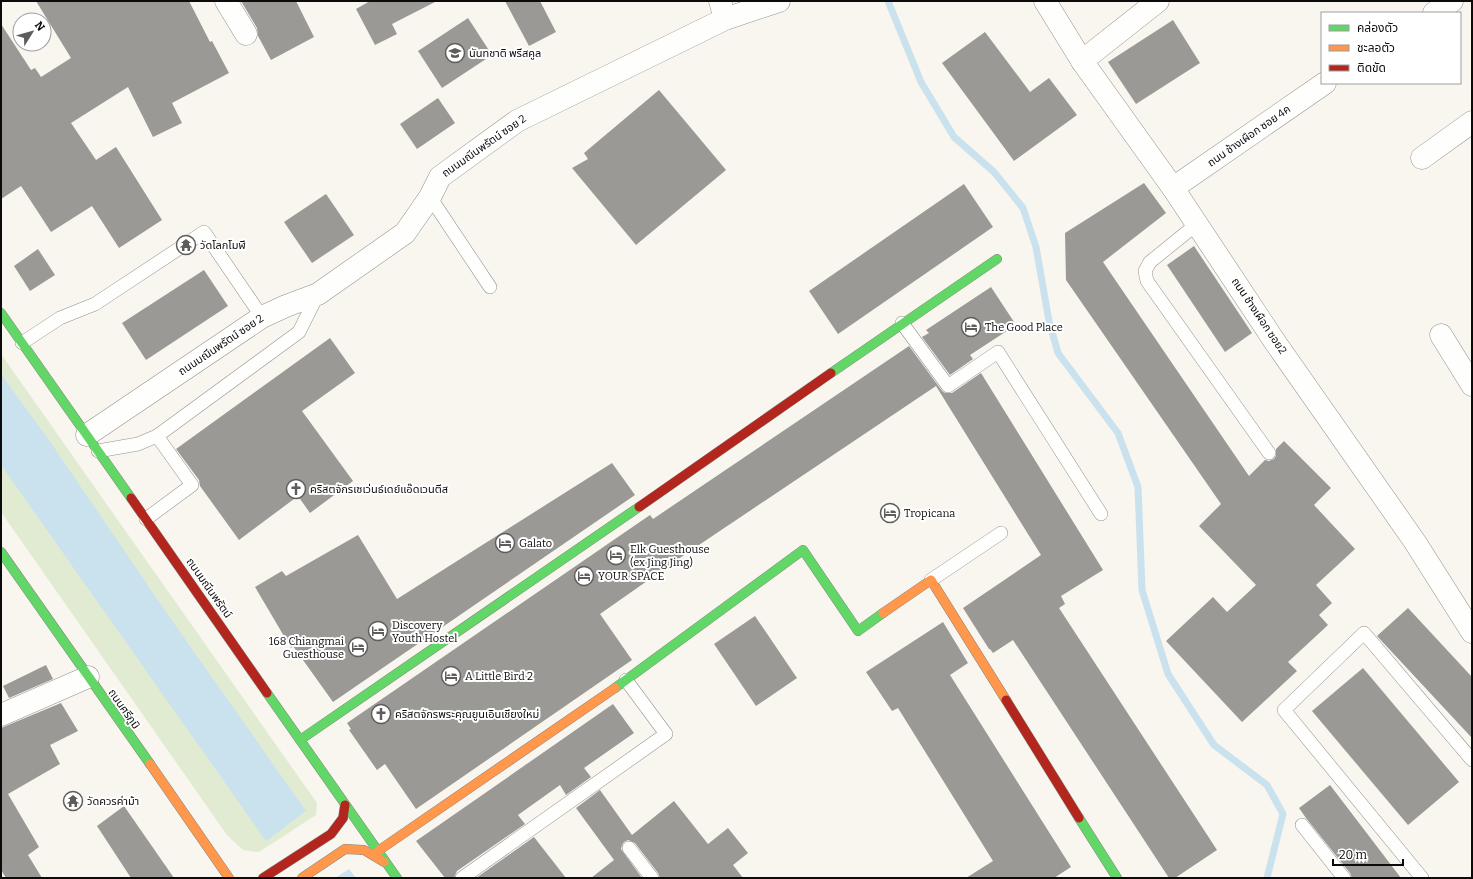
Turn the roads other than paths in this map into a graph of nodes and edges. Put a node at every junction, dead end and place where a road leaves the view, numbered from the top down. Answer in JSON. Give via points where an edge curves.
{"nodes":[{"id":1,"x":226,"y":1,"type":"edge"},
{"id":2,"x":779,"y":1,"type":"edge"},
{"id":3,"x":1045,"y":1,"type":"edge"},
{"id":4,"x":1158,"y":1,"type":"edge"},
{"id":5,"x":1452,"y":1,"type":"edge"},
{"id":6,"x":723,"y":10,"type":"edge"},
{"id":7,"x":1436,"y":12,"type":"edge"},
{"id":8,"x":246,"y":34,"type":"dead end"},
{"id":9,"x":1082,"y":61,"type":"junction"},
{"id":10,"x":1324,"y":84,"type":"edge"},
{"id":11,"x":1472,"y":122,"type":"edge"},
{"id":12,"x":1422,"y":158,"type":"dead end"},
{"id":13,"x":1173,"y":188,"type":"junction"},
{"id":14,"x":430,"y":197,"type":"junction"},
{"id":15,"x":1197,"y":224,"type":"junction"},
{"id":16,"x":997,"y":259,"type":"dead end"},
{"id":17,"x":490,"y":287,"type":"dead end"},
{"id":18,"x":318,"y":294,"type":"junction"},
{"id":19,"x":1,"y":313,"type":"edge"},
{"id":20,"x":262,"y":316,"type":"junction"},
{"id":21,"x":902,"y":323,"type":"junction"},
{"id":22,"x":1441,"y":335,"type":"dead end"},
{"id":23,"x":22,"y":343,"type":"junction"},
{"id":24,"x":1472,"y":385,"type":"edge"},
{"id":25,"x":157,"y":436,"type":"junction"},
{"id":26,"x":92,"y":443,"type":"junction"},
{"id":27,"x":1269,"y":453,"type":"dead end"},
{"id":28,"x":1101,"y":514,"type":"dead end"},
{"id":29,"x":146,"y":519,"type":"junction"},
{"id":30,"x":1001,"y":533,"type":"dead end"},
{"id":31,"x":1,"y":552,"type":"edge"},
{"id":32,"x":7,"y":573,"type":"edge"},
{"id":33,"x":931,"y":580,"type":"junction"},
{"id":34,"x":1472,"y":632,"type":"edge"},
{"id":35,"x":88,"y":677,"type":"junction"},
{"id":36,"x":626,"y":680,"type":"junction"},
{"id":37,"x":1,"y":715,"type":"edge"},
{"id":38,"x":300,"y":740,"type":"junction"},
{"id":39,"x":1472,"y":760,"type":"edge"},
{"id":40,"x":345,"y":805,"type":"junction"},
{"id":41,"x":1302,"y":825,"type":"dead end"},
{"id":42,"x":629,"y":848,"type":"dead end"},
{"id":43,"x":378,"y":851,"type":"junction"},
{"id":44,"x":387,"y":864,"type":"junction"},
{"id":45,"x":232,"y":875,"type":"edge"},
{"id":46,"x":264,"y":878,"type":"edge"},
{"id":47,"x":302,"y":878,"type":"edge"},
{"id":48,"x":397,"y":878,"type":"edge"},
{"id":49,"x":462,"y":878,"type":"edge"},
{"id":50,"x":652,"y":878,"type":"edge"},
{"id":51,"x":1117,"y":878,"type":"edge"},
{"id":52,"x":1344,"y":878,"type":"edge"},
{"id":53,"x":1422,"y":878,"type":"edge"}],
"edges":[{"from":1,"to":8,"type":"street"},
{"from":2,"to":6,"type":"street","name":"ถนนมณีนพรัตน์ ซอย 2"},
{"from":3,"to":9,"type":"street","name":"ถนน ช้างเผือก ซอย2"},
{"from":4,"to":9,"type":"street"},
{"from":5,"to":7,"type":"street"},
{"from":6,"to":14,"type":"street","name":"ถนนมณีนพรัตน์ ซอย 2","via":[[517,121],[440,177]]},
{"from":9,"to":13,"type":"street","name":"ถนน ช้างเผือก ซอย2"},
{"from":10,"to":13,"type":"street","name":"ถนน ช้างเผือก ซอย 4ค"},
{"from":11,"to":12,"type":"street"},
{"from":13,"to":15,"type":"street","name":"ถนน ช้างเผือก ซอย2"},
{"from":14,"to":17,"type":"lane"},
{"from":14,"to":18,"type":"street","name":"ถนนมณีนพรัตน์ ซอย 2","via":[[405,233]]},
{"from":15,"to":27,"type":"lane","via":[[1150,262],[1145,271],[1147,281]]},
{"from":15,"to":34,"type":"street","name":"ถนน ช้างเผือก ซอย2","via":[[1275,342],[1415,542]]},
{"from":16,"to":21,"type":"street"},
{"from":18,"to":20,"type":"street","name":"ถนนมณีนพรัตน์ ซอย 2"},
{"from":18,"to":25,"type":"lane","via":[[299,332]]},
{"from":19,"to":23,"type":"street","name":"ถนนมณีนพรัตน์"},
{"from":20,"to":23,"type":"lane","via":[[204,232],[95,304],[60,318]]},
{"from":20,"to":26,"type":"street","name":"ถนนมณีนพรัตน์ ซอย 2"},
{"from":21,"to":28,"type":"lane","via":[[948,386],[998,352]]},
{"from":21,"to":38,"type":"street","via":[[682,478]]},
{"from":22,"to":24,"type":"street"},
{"from":23,"to":26,"type":"street","name":"ถนนมณีนพรัตน์"},
{"from":25,"to":26,"type":"lane","via":[[138,444]]},
{"from":25,"to":29,"type":"lane","via":[[192,485]]},
{"from":26,"to":29,"type":"street","name":"ถนนมณีนพรัตน์"},
{"from":29,"to":38,"type":"street","name":"ถนนมณีนพรัตน์"},
{"from":30,"to":33,"type":"lane"},
{"from":31,"to":32,"type":"street","name":"ถนนศรีภูมิ"},
{"from":32,"to":35,"type":"street","name":"ถนนศรีภูมิ"},
{"from":33,"to":36,"type":"street","via":[[858,631],[803,550]]},
{"from":33,"to":51,"type":"street"},
{"from":35,"to":37,"type":"street"},
{"from":35,"to":45,"type":"street","name":"ถนนศรีภูมิ","via":[[209,849]]},
{"from":36,"to":43,"type":"street"},
{"from":36,"to":49,"type":"lane","via":[[666,734]]},
{"from":38,"to":40,"type":"street","name":"ถนนมณีนพรัตน์"},
{"from":39,"to":53,"type":"lane","via":[[1364,634],[1284,710]]},
{"from":40,"to":43,"type":"street","name":"ถนนมณีนพรัตน์"},
{"from":40,"to":46,"type":"street","via":[[343,818],[331,834]]},
{"from":41,"to":52,"type":"lane"},
{"from":42,"to":50,"type":"lane"},
{"from":43,"to":44,"type":"street","name":"ถนนมณีนพรัตน์"},
{"from":44,"to":47,"type":"street","via":[[364,850],[345,849]]},
{"from":44,"to":48,"type":"street","name":"ถนนมณีนพรัตน์"}]}
